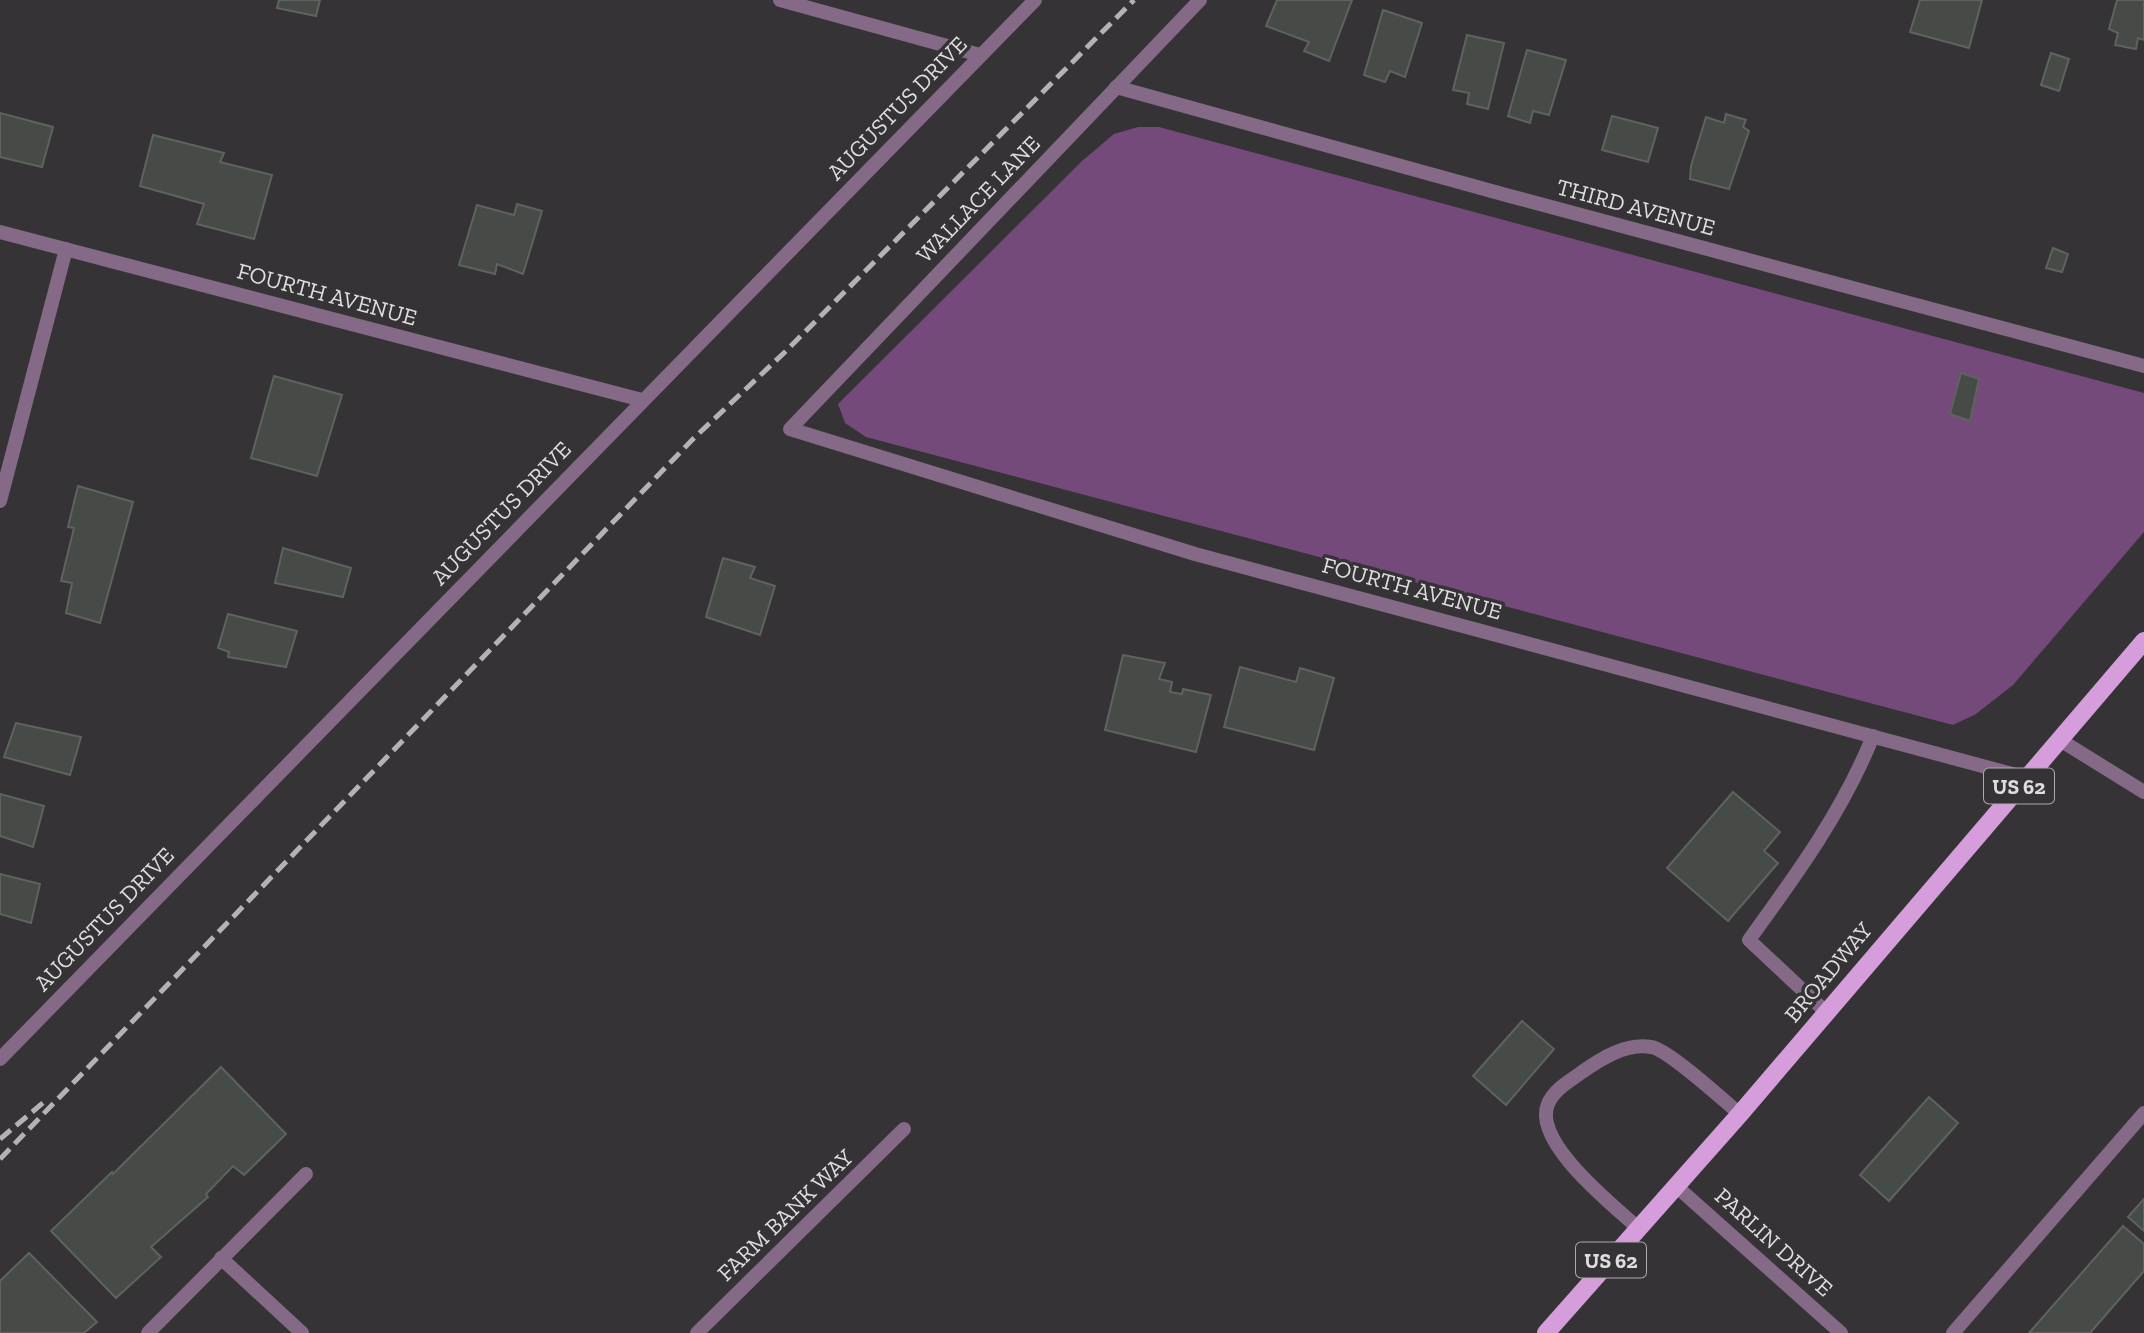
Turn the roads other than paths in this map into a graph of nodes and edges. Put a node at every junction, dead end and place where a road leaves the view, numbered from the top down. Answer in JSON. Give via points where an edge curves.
{"nodes":[{"id":1,"x":780,"y":0,"type":"edge"},
{"id":2,"x":1035,"y":0,"type":"edge"},
{"id":3,"x":1200,"y":0,"type":"edge"},
{"id":4,"x":980,"y":55,"type":"junction"},
{"id":5,"x":1116,"y":87,"type":"junction"},
{"id":6,"x":0,"y":232,"type":"edge"},
{"id":7,"x":66,"y":249,"type":"junction"},
{"id":8,"x":2144,"y":366,"type":"edge"},
{"id":9,"x":642,"y":400,"type":"junction"},
{"id":10,"x":790,"y":429,"type":"joint"},
{"id":11,"x":0,"y":502,"type":"edge"},
{"id":12,"x":2144,"y":641,"type":"edge"},
{"id":13,"x":1873,"y":736,"type":"junction"},
{"id":14,"x":2060,"y":740,"type":"junction"},
{"id":15,"x":2026,"y":778,"type":"junction"},
{"id":16,"x":2144,"y":792,"type":"edge"},
{"id":17,"x":1826,"y":1012,"type":"junction"},
{"id":18,"x":0,"y":1059,"type":"edge"},
{"id":19,"x":2144,"y":1113,"type":"edge"},
{"id":20,"x":1740,"y":1114,"type":"junction"},
{"id":21,"x":904,"y":1129,"type":"dead end"},
{"id":22,"x":306,"y":1174,"type":"dead end"},
{"id":23,"x":1676,"y":1186,"type":"junction"},
{"id":24,"x":1638,"y":1228,"type":"junction"},
{"id":25,"x":221,"y":1258,"type":"junction"},
{"id":26,"x":148,"y":1333,"type":"edge"},
{"id":27,"x":302,"y":1333,"type":"edge"},
{"id":28,"x":697,"y":1333,"type":"edge"},
{"id":29,"x":1546,"y":1333,"type":"edge"},
{"id":30,"x":1841,"y":1333,"type":"edge"},
{"id":31,"x":1953,"y":1333,"type":"edge"}],
"edges":[{"from":1,"to":4,"type":"street"},
{"from":2,"to":4,"type":"street","name":"AUGUSTUS DRIVE"},
{"from":3,"to":5,"type":"street","name":"WALLACE LANE"},
{"from":4,"to":9,"type":"street","name":"AUGUSTUS DRIVE"},
{"from":5,"to":8,"type":"street","name":"THIRD AVENUE"},
{"from":5,"to":10,"type":"street","name":"WALLACE LANE"},
{"from":6,"to":7,"type":"street","name":"FOURTH AVENUE"},
{"from":7,"to":9,"type":"street","name":"FOURTH AVENUE"},
{"from":7,"to":11,"type":"street"},
{"from":9,"to":18,"type":"street","name":"AUGUSTUS DRIVE"},
{"from":10,"to":13,"type":"street","name":"FOURTH AVENUE","via":[[1195,554]]},
{"from":12,"to":14,"type":"main road","name":"BROADWAY","number":"US 62"},
{"from":13,"to":15,"type":"street","name":"FOURTH AVENUE"},
{"from":13,"to":17,"type":"street","via":[[1854,783],[1749,940]]},
{"from":14,"to":15,"type":"main road","name":"BROADWAY","number":"US 62"},
{"from":14,"to":16,"type":"street"},
{"from":15,"to":17,"type":"main road","name":"BROADWAY","number":"US 62"},
{"from":17,"to":20,"type":"main road","name":"BROADWAY","number":"US 62"},
{"from":19,"to":31,"type":"street"},
{"from":20,"to":23,"type":"main road","name":"BROADWAY","number":"US 62"},
{"from":20,"to":24,"type":"street","via":[[1653,1047],[1613,1053],[1556,1091],[1546,1106],[1555,1144]]},
{"from":21,"to":28,"type":"street","name":"FARM BANK WAY"},
{"from":22,"to":25,"type":"street"},
{"from":23,"to":24,"type":"main road","name":"BROADWAY","number":"US 62"},
{"from":23,"to":30,"type":"street","name":"PARLIN DRIVE"},
{"from":24,"to":29,"type":"main road","name":"BROADWAY","number":"US 62"},
{"from":25,"to":26,"type":"street"},
{"from":25,"to":27,"type":"street"}]}
